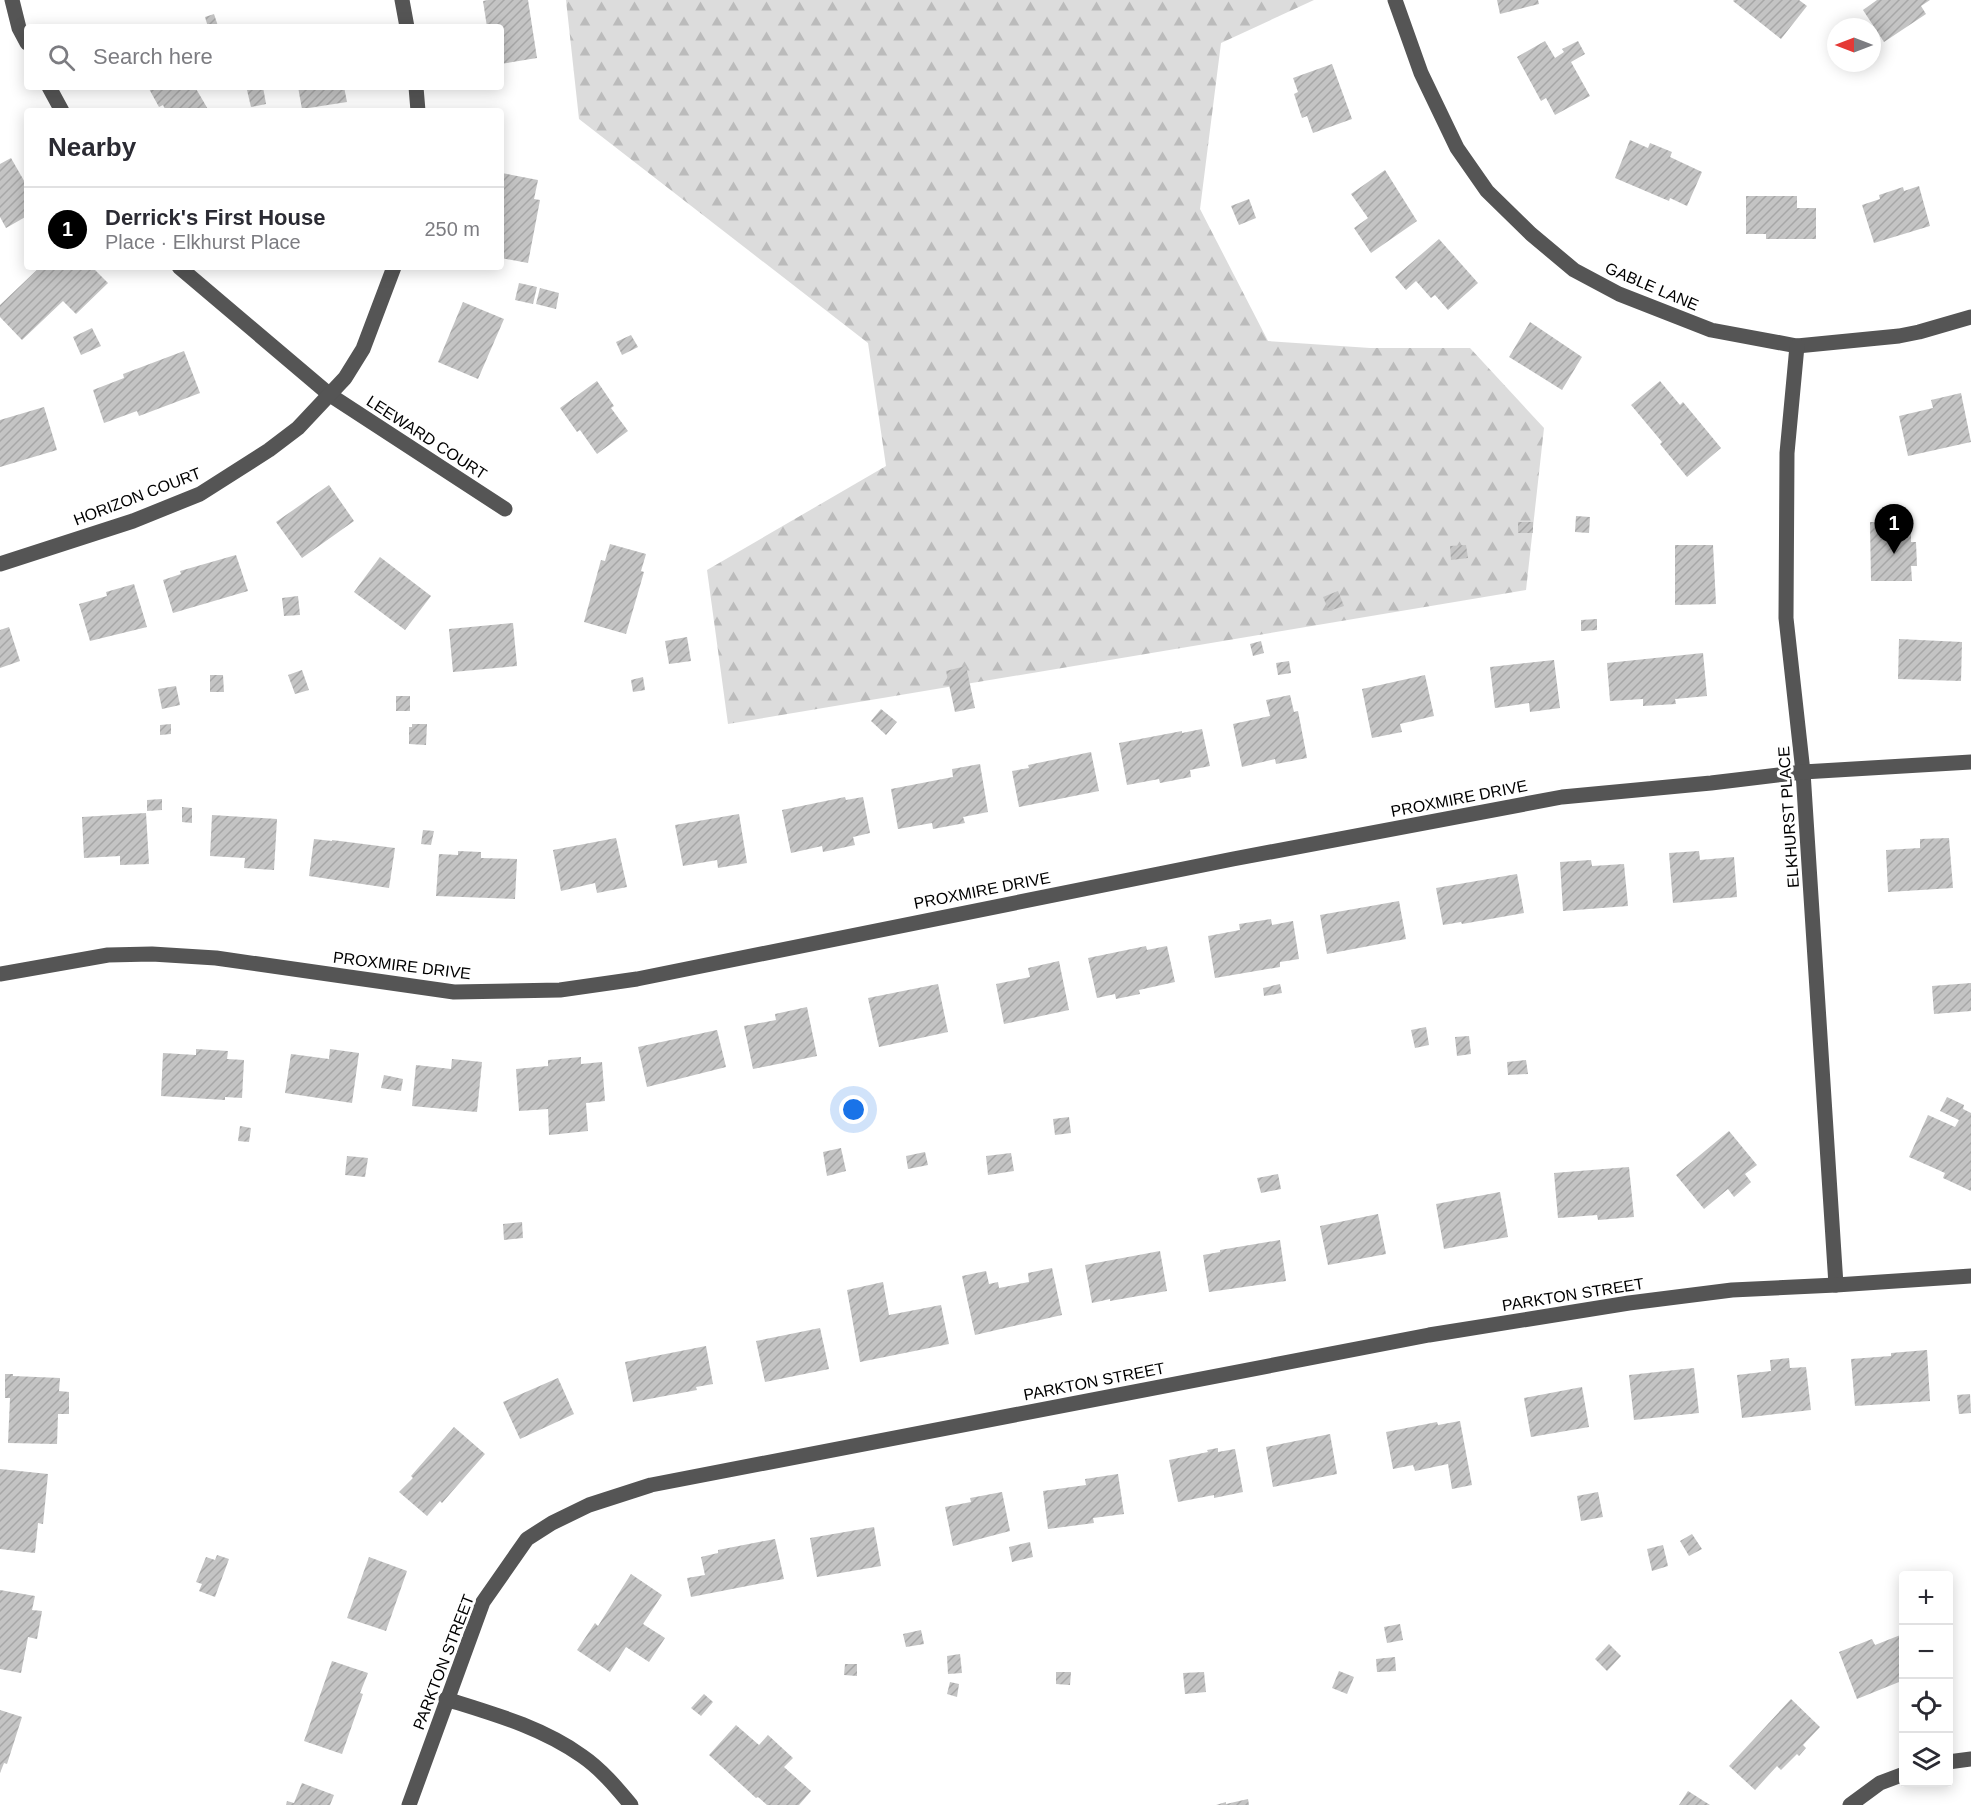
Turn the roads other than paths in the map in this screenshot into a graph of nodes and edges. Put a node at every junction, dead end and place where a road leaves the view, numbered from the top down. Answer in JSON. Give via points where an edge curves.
{"nodes":[{"id":1,"x":12,"y":0,"type":"edge"},
{"id":2,"x":402,"y":0,"type":"edge"},
{"id":3,"x":1395,"y":0,"type":"edge"},
{"id":4,"x":406,"y":24,"type":"edge"},
{"id":5,"x":24,"y":37,"type":"edge"},
{"id":6,"x":52,"y":90,"type":"edge"},
{"id":7,"x":416,"y":90,"type":"edge"},
{"id":8,"x":60,"y":108,"type":"edge"},
{"id":9,"x":418,"y":108,"type":"edge"},
{"id":10,"x":183,"y":270,"type":"edge"},
{"id":11,"x":393,"y":270,"type":"edge"},
{"id":12,"x":1971,"y":317,"type":"edge"},
{"id":13,"x":1797,"y":346,"type":"junction"},
{"id":14,"x":330,"y":396,"type":"junction"},
{"id":15,"x":505,"y":509,"type":"dead end"},
{"id":16,"x":0,"y":564,"type":"edge"},
{"id":17,"x":1971,"y":762,"type":"edge"},
{"id":18,"x":1803,"y":772,"type":"junction"},
{"id":19,"x":0,"y":974,"type":"edge"},
{"id":20,"x":1971,"y":1276,"type":"edge"},
{"id":21,"x":1836,"y":1285,"type":"junction"},
{"id":22,"x":446,"y":1699,"type":"junction"},
{"id":23,"x":1971,"y":1759,"type":"edge"},
{"id":24,"x":1953,"y":1761,"type":"edge"},
{"id":25,"x":1899,"y":1775,"type":"edge"},
{"id":26,"x":409,"y":1805,"type":"edge"},
{"id":27,"x":631,"y":1805,"type":"edge"},
{"id":28,"x":1850,"y":1805,"type":"edge"}],
"edges":[{"from":1,"to":5,"type":"street"},
{"from":2,"to":4,"type":"street"},
{"from":3,"to":13,"type":"street","name":"GABLE LANE","via":[[1421,73],[1457,148],[1487,191],[1531,234],[1574,270],[1619,294],[1711,330]]},
{"from":6,"to":8,"type":"street"},
{"from":7,"to":9,"type":"street"},
{"from":10,"to":14,"type":"street","name":"LEEWARD COURT"},
{"from":11,"to":14,"type":"street","name":"HORIZON COURT","via":[[363,349]]},
{"from":12,"to":13,"type":"street","name":"GABLE LANE","via":[[1899,336]]},
{"from":13,"to":18,"type":"street","name":"ELKHURST PLACE","via":[[1787,453],[1786,618]]},
{"from":14,"to":15,"type":"street","name":"LEEWARD COURT"},
{"from":14,"to":16,"type":"street","name":"HORIZON COURT","via":[[269,450],[200,494],[133,521]]},
{"from":17,"to":18,"type":"street","name":"PROXMIRE DRIVE"},
{"from":18,"to":19,"type":"street","name":"PROXMIRE DRIVE","via":[[1562,797],[637,979],[560,990],[454,992],[216,958],[152,954],[108,955]]},
{"from":18,"to":21,"type":"street","name":"ELKHURST PLACE"},
{"from":20,"to":21,"type":"street","name":"PARKTON STREET"},
{"from":21,"to":22,"type":"street","name":"PARKTON STREET","via":[[1732,1290],[1429,1335],[651,1485],[589,1504],[527,1539],[483,1602]]},
{"from":22,"to":26,"type":"street","name":"PARKTON STREET"},
{"from":22,"to":27,"type":"street","via":[[518,1721],[583,1756]]},
{"from":23,"to":24,"type":"street"},
{"from":25,"to":28,"type":"street","via":[[1880,1783]]}]}
